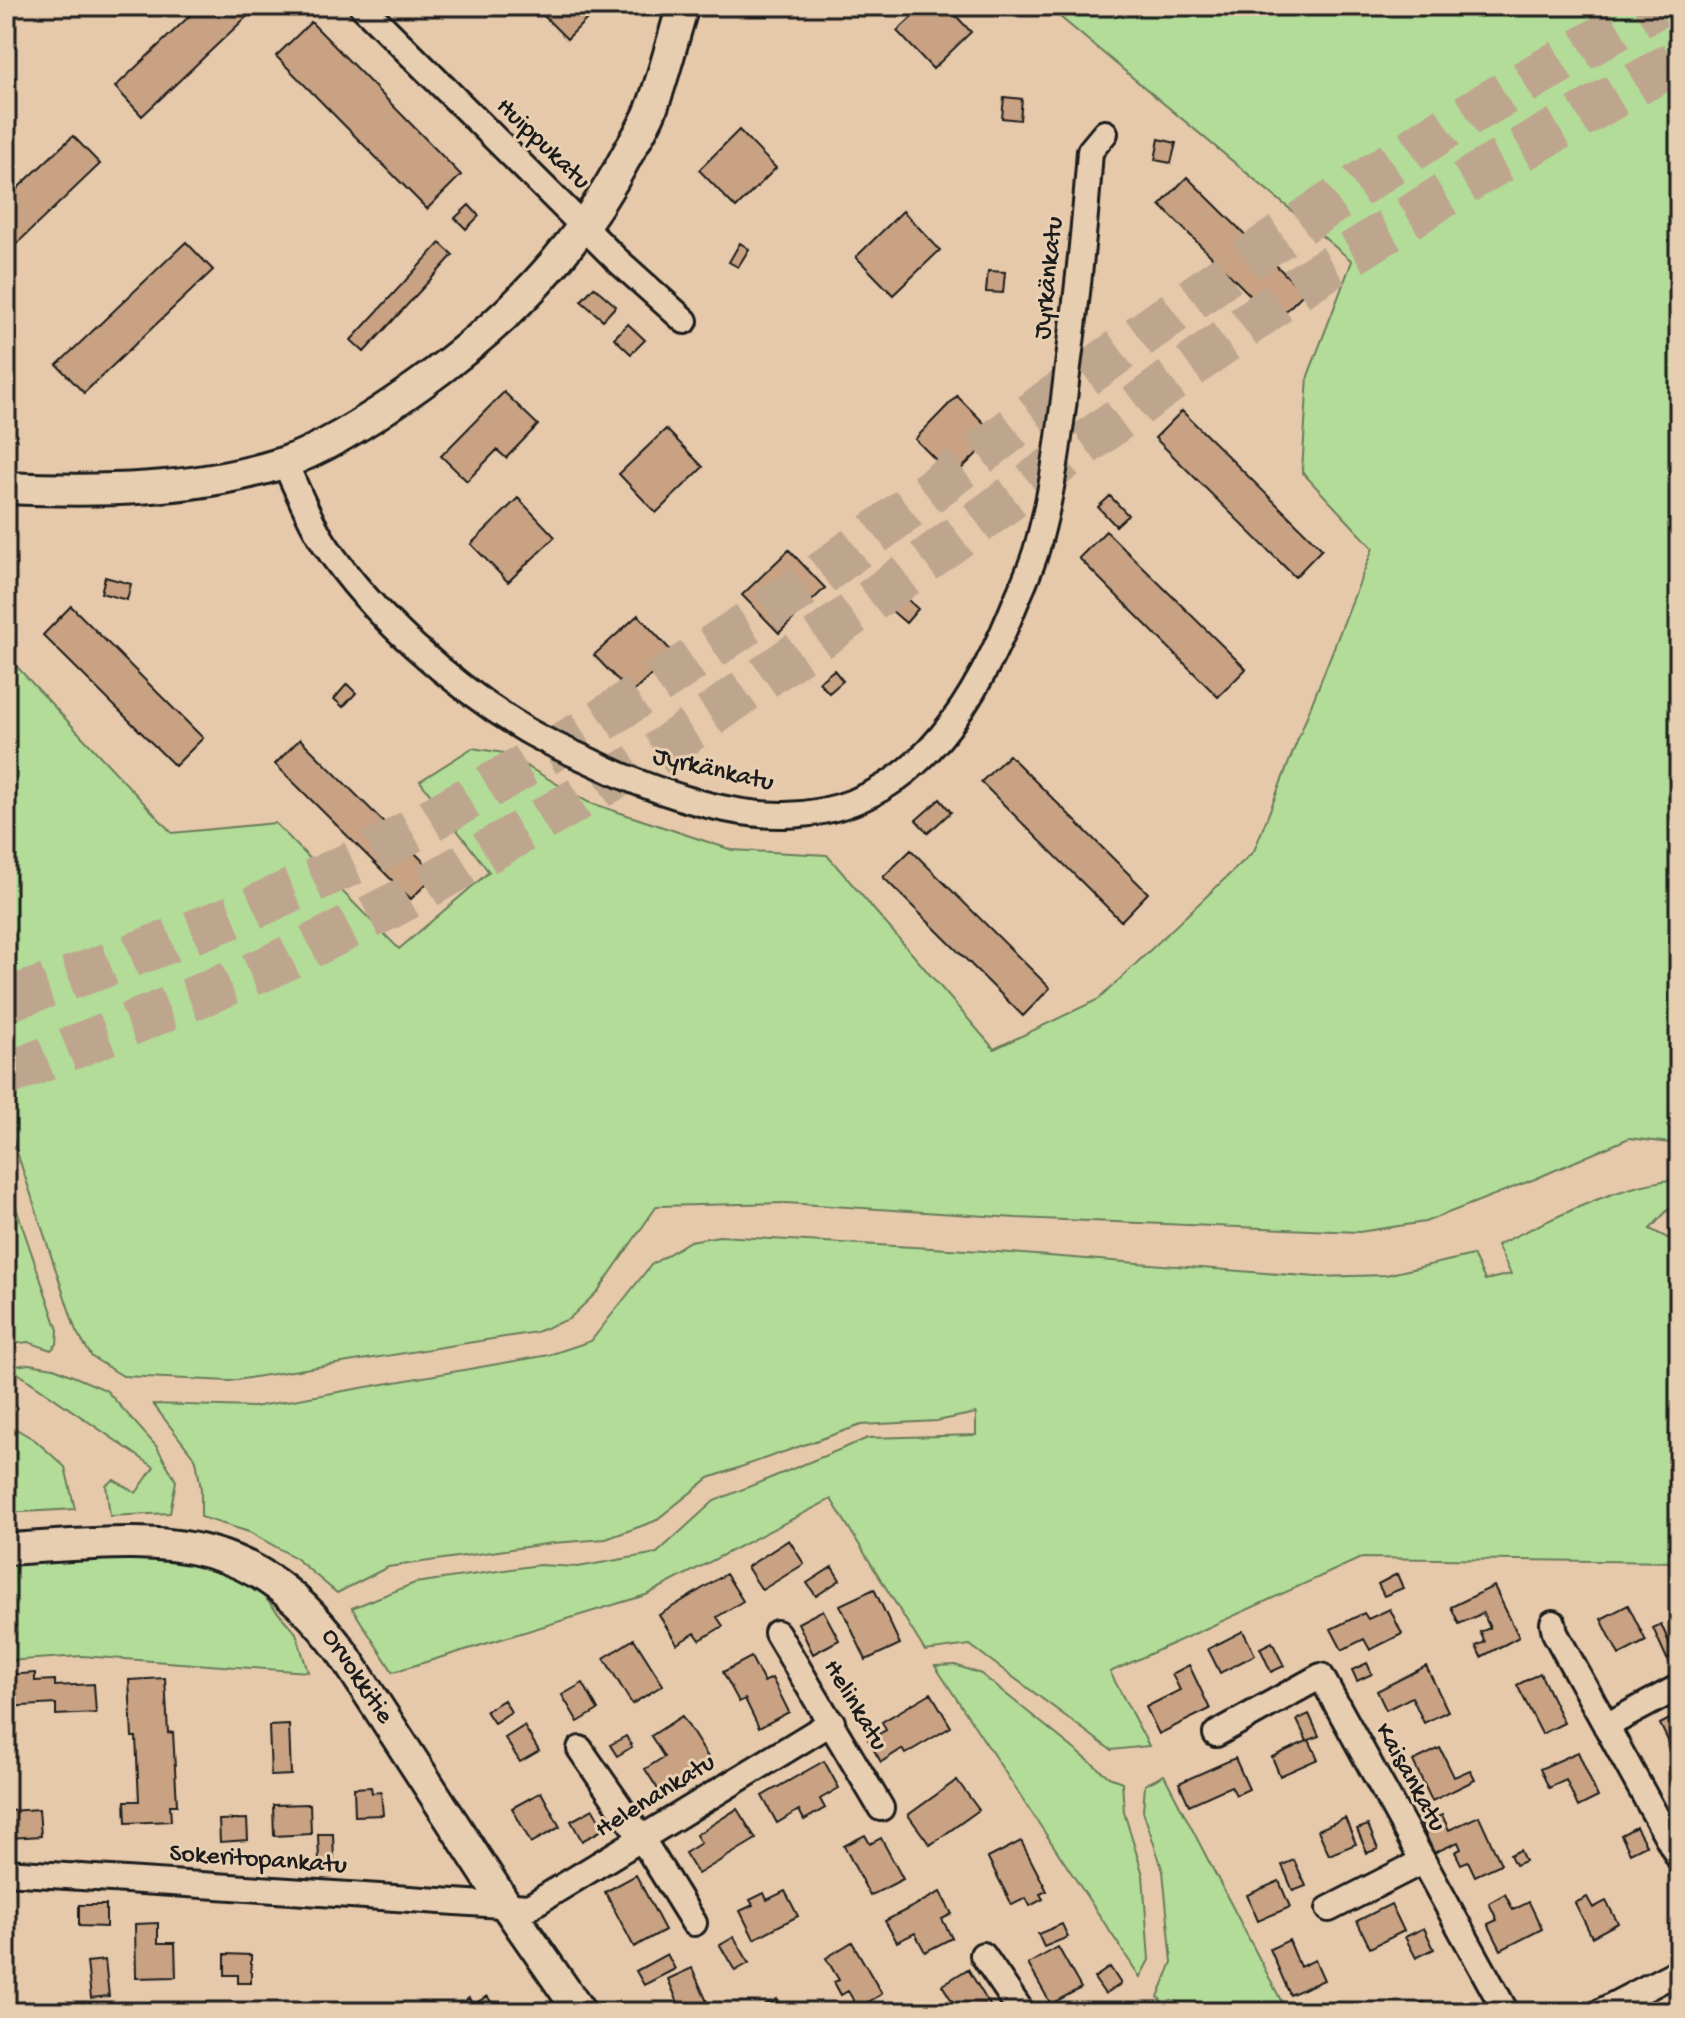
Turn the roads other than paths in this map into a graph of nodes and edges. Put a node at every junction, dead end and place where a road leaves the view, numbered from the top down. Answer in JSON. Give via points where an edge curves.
{"nodes":[{"id":1,"x":362,"y":6,"type":"edge"},
{"id":2,"x":683,"y":6,"type":"edge"},
{"id":3,"x":1105,"y":133,"type":"dead end"},
{"id":4,"x":584,"y":226,"type":"junction"},
{"id":5,"x":685,"y":321,"type":"dead end"},
{"id":6,"x":284,"y":462,"type":"junction"},
{"id":7,"x":6,"y":488,"type":"edge"},
{"id":8,"x":6,"y":1549,"type":"edge"},
{"id":9,"x":1553,"y":1623,"type":"dead end"},
{"id":10,"x":777,"y":1633,"type":"dead end"},
{"id":11,"x":1679,"y":1687,"type":"edge"},
{"id":12,"x":832,"y":1722,"type":"junction"},
{"id":13,"x":1606,"y":1726,"type":"junction"},
{"id":14,"x":1216,"y":1734,"type":"dead end"},
{"id":15,"x":580,"y":1749,"type":"dead end"},
{"id":16,"x":881,"y":1808,"type":"dead end"},
{"id":17,"x":642,"y":1839,"type":"junction"},
{"id":18,"x":1679,"y":1858,"type":"edge"},
{"id":19,"x":1423,"y":1861,"type":"junction"},
{"id":20,"x":6,"y":1872,"type":"edge"},
{"id":21,"x":506,"y":1905,"type":"junction"},
{"id":22,"x":1329,"y":1909,"type":"dead end"},
{"id":23,"x":694,"y":1923,"type":"dead end"},
{"id":24,"x":983,"y":1955,"type":"dead end"},
{"id":25,"x":1679,"y":1971,"type":"edge"},
{"id":26,"x":580,"y":2012,"type":"edge"},
{"id":27,"x":1022,"y":2012,"type":"edge"},
{"id":28,"x":1506,"y":2012,"type":"edge"},
{"id":29,"x":1600,"y":2012,"type":"edge"}],
"edges":[{"from":1,"to":4,"type":"street","name":"Huippukatu"},
{"from":2,"to":4,"type":"street","via":[[650,111]]},
{"from":3,"to":6,"type":"street","name":"Jyrkänkatu","via":[[1090,151],[1061,423],[1035,554],[995,651],[957,719],[912,766],[864,796],[815,812],[784,815],[730,809],[624,778],[524,729],[474,696],[410,642],[364,593],[325,545]]},
{"from":4,"to":5,"type":"street","name":"Huippukatu"},
{"from":4,"to":6,"type":"street","via":[[511,311],[460,355],[386,408]]},
{"from":6,"to":7,"type":"street","via":[[159,485],[79,491]]},
{"from":8,"to":21,"type":"street","name":"Orvokkitie","via":[[163,1543],[224,1556],[270,1579],[321,1623]]},
{"from":9,"to":13,"type":"street"},
{"from":10,"to":12,"type":"street","name":"Helinkatu"},
{"from":11,"to":13,"type":"street"},
{"from":12,"to":16,"type":"street","name":"Helinkatu"},
{"from":12,"to":17,"type":"street","name":"Helenankatu"},
{"from":13,"to":18,"type":"street"},
{"from":14,"to":19,"type":"street","name":"Kaisankatu","via":[[1321,1676]]},
{"from":15,"to":17,"type":"street"},
{"from":17,"to":21,"type":"street","name":"Helenankatu","via":[[529,1907]]},
{"from":17,"to":23,"type":"street"},
{"from":19,"to":22,"type":"street"},
{"from":19,"to":28,"type":"street","name":"Kaisankatu"},
{"from":20,"to":21,"type":"street","name":"Sokeritopankatu"},
{"from":21,"to":26,"type":"street","name":"Orvokkitie"},
{"from":24,"to":27,"type":"street"},
{"from":25,"to":29,"type":"street"}]}
